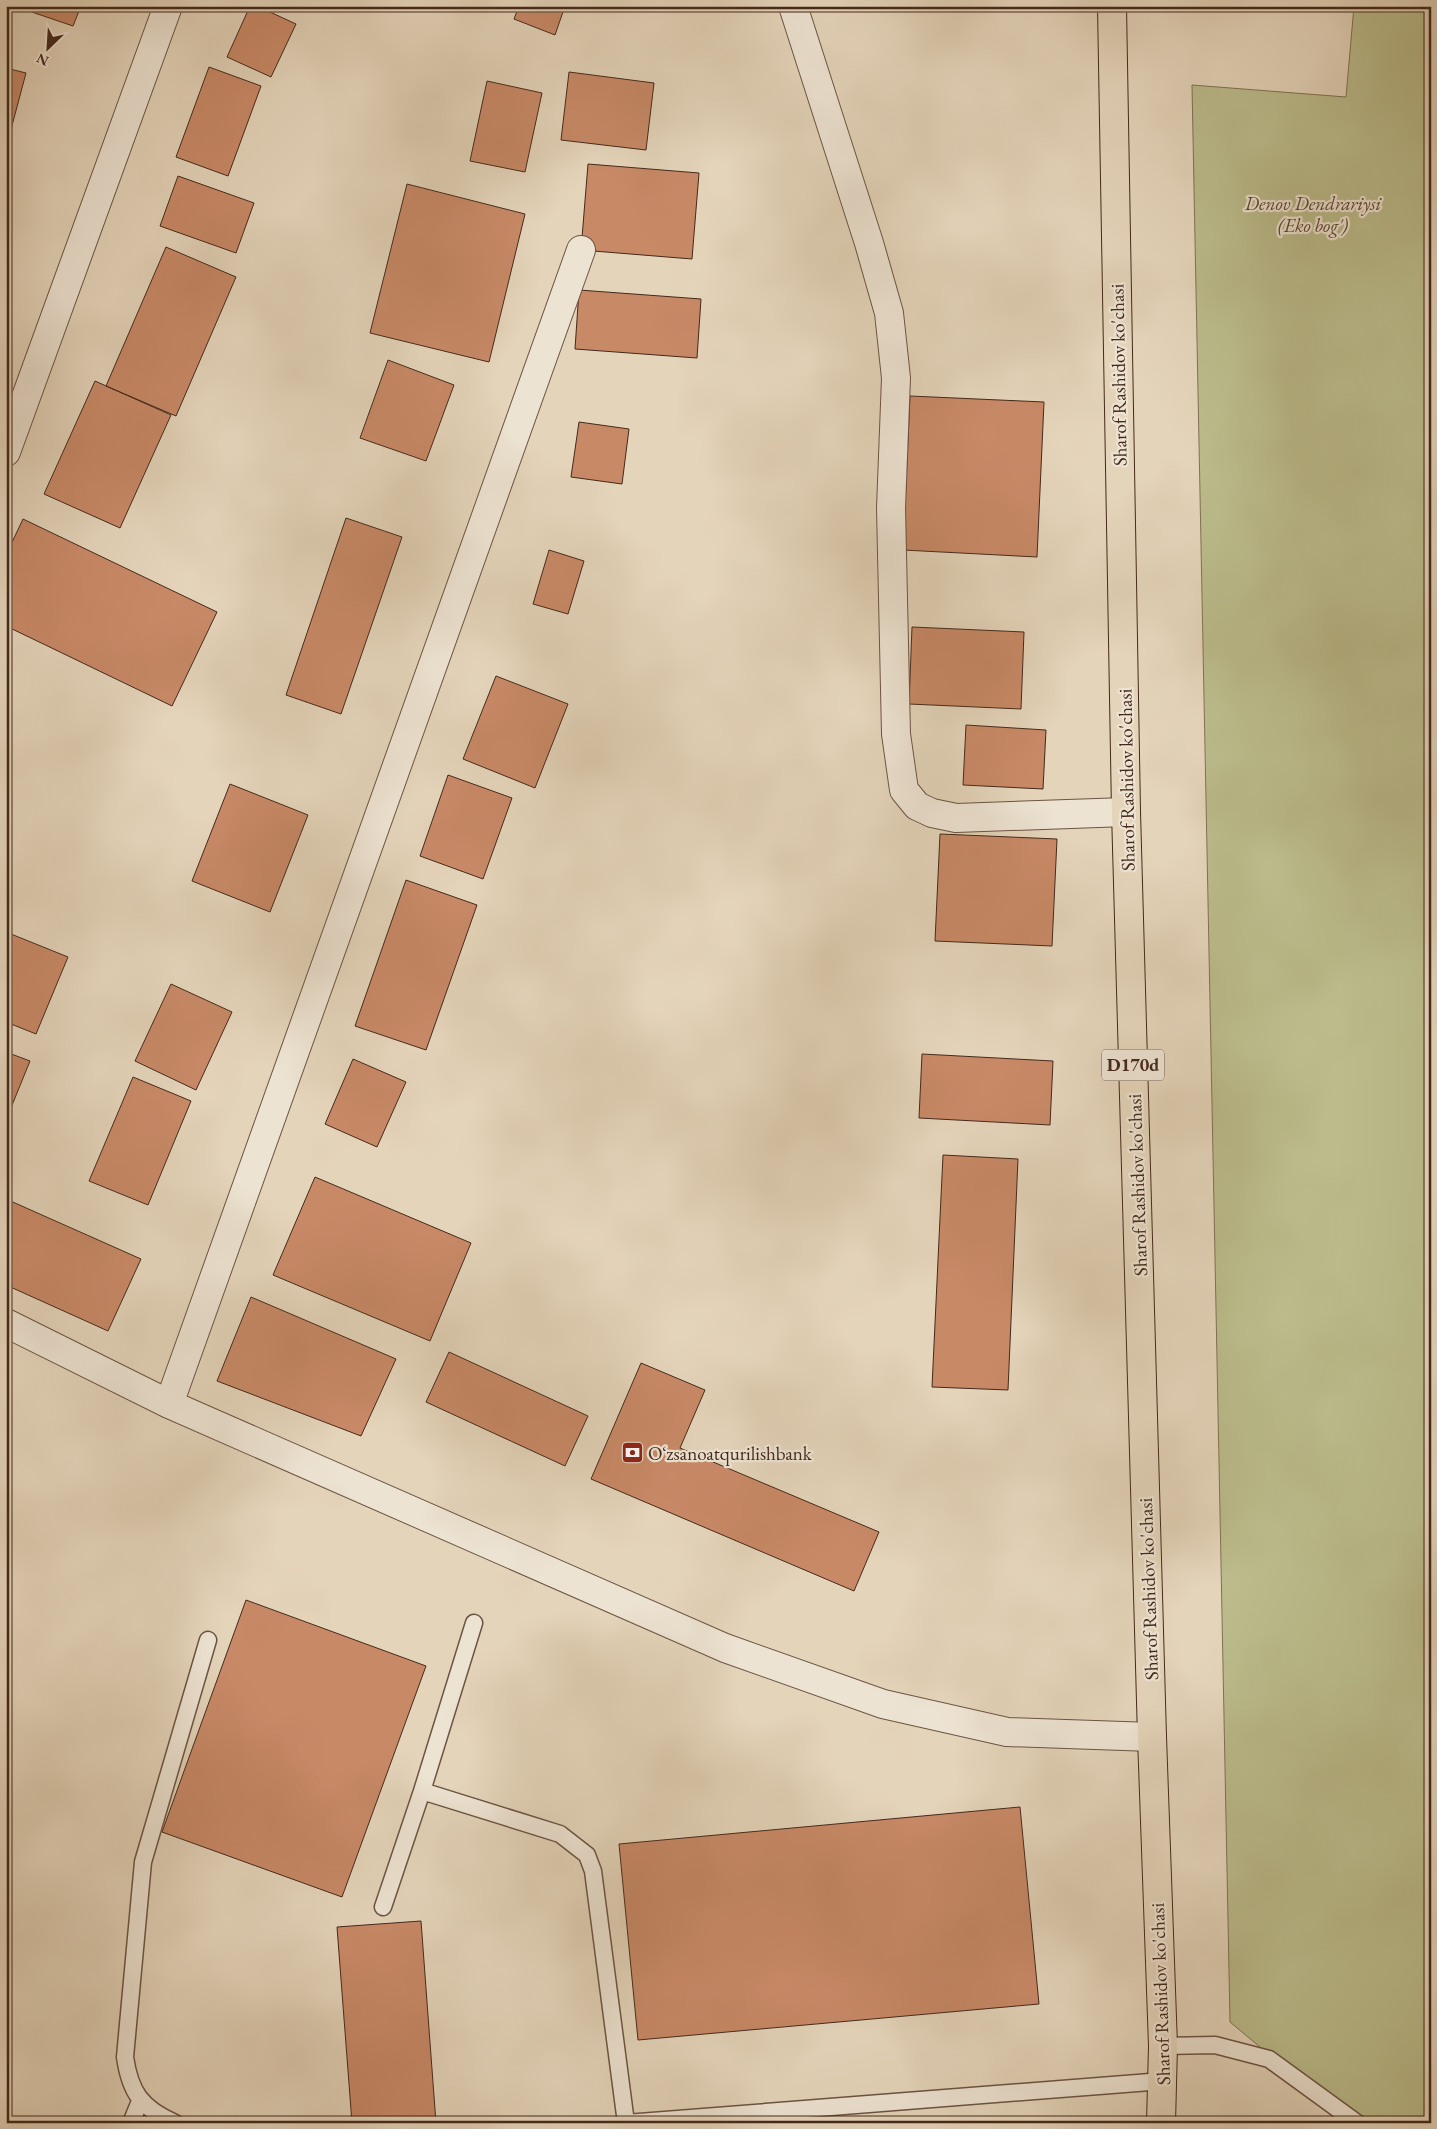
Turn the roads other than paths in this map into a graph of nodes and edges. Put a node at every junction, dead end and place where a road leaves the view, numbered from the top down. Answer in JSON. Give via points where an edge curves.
{"nodes":[{"id":1,"x":168,"y":6,"type":"edge"},
{"id":2,"x":793,"y":6,"type":"edge"},
{"id":3,"x":1112,"y":6,"type":"edge"},
{"id":4,"x":581,"y":250,"type":"dead end"},
{"id":5,"x":6,"y":452,"type":"edge"},
{"id":6,"x":1126,"y":812,"type":"junction"},
{"id":7,"x":6,"y":1324,"type":"edge"},
{"id":8,"x":169,"y":1404,"type":"junction"},
{"id":9,"x":474,"y":1623,"type":"dead end"},
{"id":10,"x":208,"y":1640,"type":"dead end"},
{"id":11,"x":1152,"y":1737,"type":"junction"},
{"id":12,"x":422,"y":1791,"type":"junction"},
{"id":13,"x":383,"y":1907,"type":"dead end"},
{"id":14,"x":1163,"y":2046,"type":"junction"},
{"id":15,"x":1163,"y":2081,"type":"junction"},
{"id":16,"x":140,"y":2101,"type":"junction"},
{"id":17,"x":131,"y":2123,"type":"edge"},
{"id":18,"x":175,"y":2123,"type":"edge"},
{"id":19,"x":626,"y":2123,"type":"edge"},
{"id":20,"x":1161,"y":2123,"type":"edge"},
{"id":21,"x":1357,"y":2123,"type":"edge"}],
"edges":[{"from":1,"to":5,"type":"street"},
{"from":2,"to":6,"type":"street","via":[[889,313],[896,378],[891,508],[896,734],[904,790],[916,806],[956,818]]},
{"from":3,"to":6,"type":"main road","name":"Sharof Rashidov ko'chasi","number":"D170d"},
{"from":4,"to":8,"type":"street"},
{"from":6,"to":11,"type":"main road","name":"Sharof Rashidov ko'chasi","number":"D170d"},
{"from":7,"to":8,"type":"street"},
{"from":8,"to":11,"type":"street","via":[[725,1648],[883,1704],[1007,1732]]},
{"from":9,"to":12,"type":"lane"},
{"from":10,"to":16,"type":"lane","via":[[143,1862],[125,2057],[128,2076]]},
{"from":11,"to":14,"type":"main road","name":"Sharof Rashidov ko'chasi","number":"D170d"},
{"from":12,"to":13,"type":"lane"},
{"from":12,"to":19,"type":"lane","via":[[560,1834],[586,1855],[593,1871]]},
{"from":14,"to":15,"type":"main road","name":"Sharof Rashidov ko'chasi","number":"D170d"},
{"from":14,"to":21,"type":"lane","via":[[1216,2045],[1269,2059]]},
{"from":15,"to":19,"type":"lane"},
{"from":15,"to":20,"type":"main road","name":"Sharof Rashidov ko'chasi","number":"D170d"},
{"from":16,"to":17,"type":"lane"},
{"from":16,"to":18,"type":"lane"}]}
